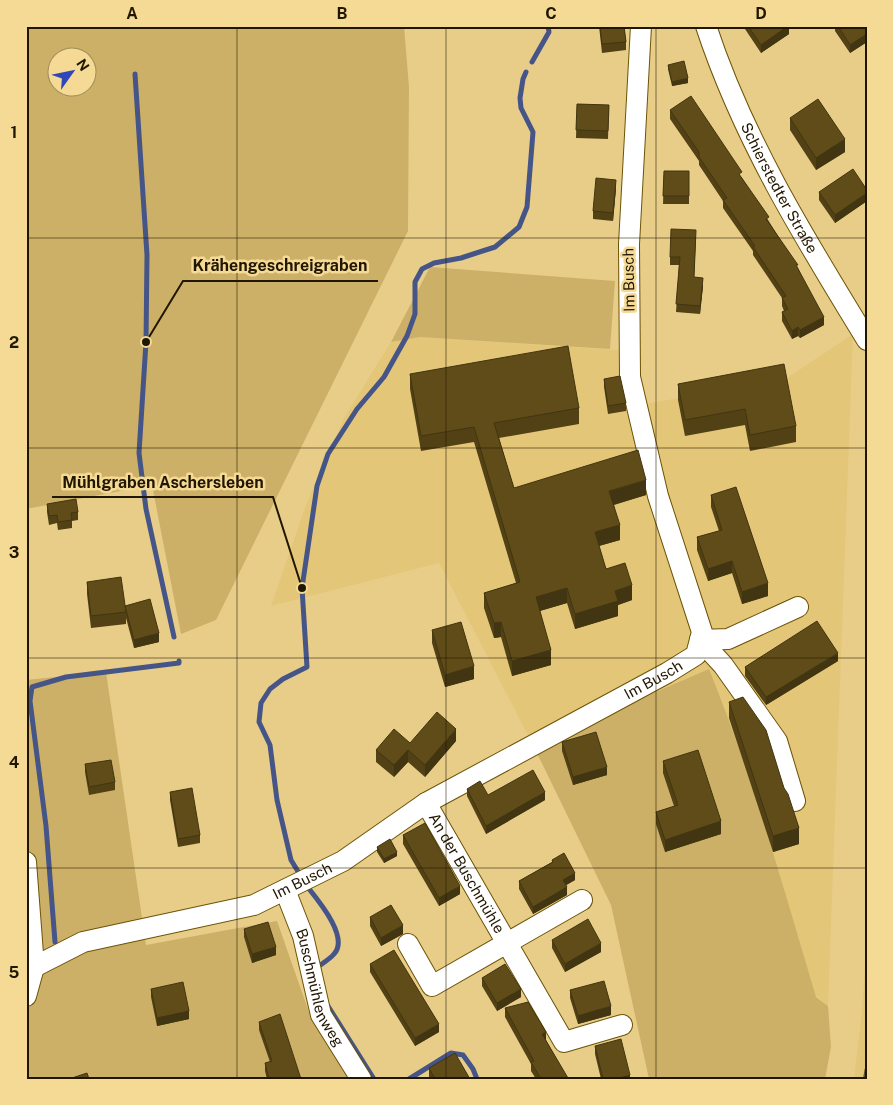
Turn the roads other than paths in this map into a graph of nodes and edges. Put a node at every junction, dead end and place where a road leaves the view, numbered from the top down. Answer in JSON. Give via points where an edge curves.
{"nodes":[{"id":1,"x":641,"y":26,"type":"edge"},
{"id":2,"x":706,"y":26,"type":"edge"},
{"id":3,"x":867,"y":340,"type":"edge"},
{"id":4,"x":798,"y":607,"type":"dead end"},
{"id":5,"x":700,"y":640,"type":"junction"},
{"id":6,"x":795,"y":801,"type":"dead end"},
{"id":7,"x":426,"y":803,"type":"junction"},
{"id":8,"x":26,"y":862,"type":"edge"},
{"id":9,"x":296,"y":885,"type":"junction"},
{"id":10,"x":582,"y":900,"type":"dead end"},
{"id":11,"x":506,"y":943,"type":"junction"},
{"id":12,"x":408,"y":944,"type":"dead end"},
{"id":13,"x":34,"y":967,"type":"junction"},
{"id":14,"x":26,"y":996,"type":"edge"},
{"id":15,"x":622,"y":1025,"type":"dead end"},
{"id":16,"x":361,"y":1079,"type":"edge"}],
"edges":[{"from":1,"to":5,"type":"street","name":"Im Busch","via":[[628,244],[630,377],[658,496],[702,632]]},
{"from":2,"to":3,"type":"street","name":"Schierstedter Straße","via":[[719,66],[764,165]]},
{"from":4,"to":5,"type":"street","via":[[728,639]]},
{"from":5,"to":6,"type":"street","via":[[723,665],[777,741]]},
{"from":5,"to":7,"type":"street","name":"Im Busch","via":[[696,655]]},
{"from":7,"to":9,"type":"street","name":"Im Busch","via":[[343,861]]},
{"from":7,"to":11,"type":"street","name":"An der Buschmühle"},
{"from":8,"to":13,"type":"street"},
{"from":9,"to":13,"type":"street","name":"Im Busch","via":[[254,905],[83,942]]},
{"from":9,"to":16,"type":"street","name":"Buschmühlenweg","via":[[303,936],[321,1015]]},
{"from":10,"to":11,"type":"street","name":"An der Buschmühle"},
{"from":11,"to":12,"type":"street","name":"An der Buschmühle","via":[[432,986]]},
{"from":11,"to":15,"type":"street","name":"An der Buschmühle","via":[[564,1042]]},
{"from":13,"to":14,"type":"street"}]}
